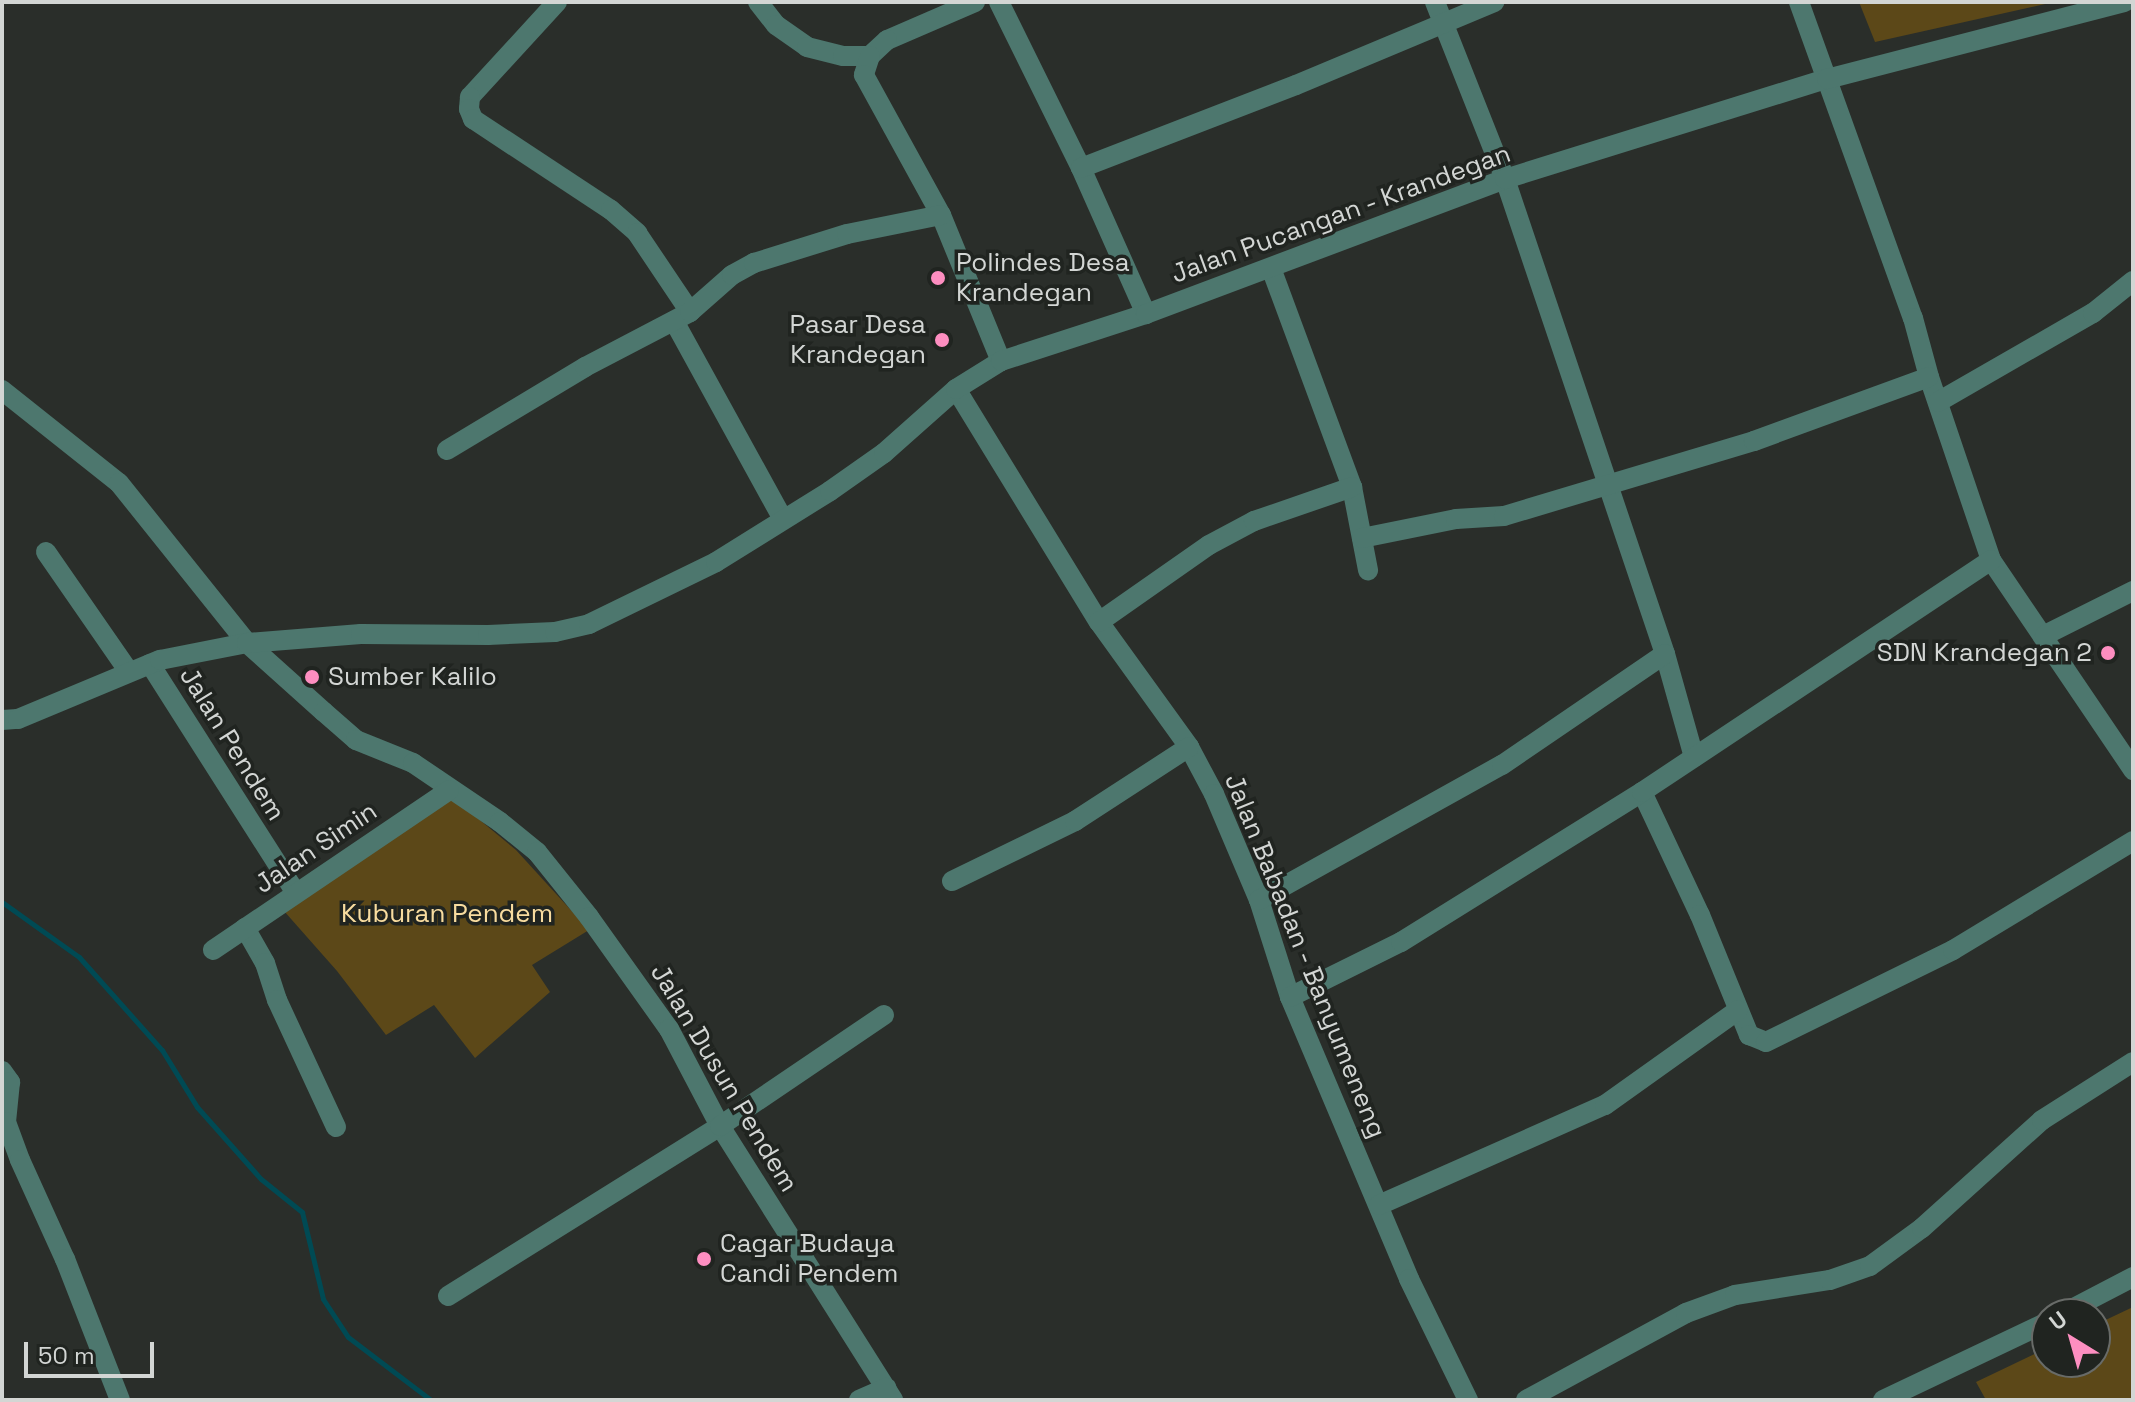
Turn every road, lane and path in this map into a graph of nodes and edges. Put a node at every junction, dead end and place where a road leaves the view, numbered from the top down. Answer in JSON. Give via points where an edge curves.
{"nodes":[{"id":1,"x":557,"y":2,"type":"edge"},
{"id":2,"x":758,"y":2,"type":"edge"},
{"id":3,"x":975,"y":2,"type":"edge"},
{"id":4,"x":999,"y":2,"type":"edge"},
{"id":5,"x":1435,"y":2,"type":"edge"},
{"id":6,"x":1494,"y":2,"type":"edge"},
{"id":7,"x":1799,"y":2,"type":"edge"},
{"id":8,"x":2124,"y":2,"type":"edge"},
{"id":9,"x":1443,"y":23,"type":"junction"},
{"id":10,"x":870,"y":56,"type":"junction"},
{"id":11,"x":1827,"y":79,"type":"junction"},
{"id":12,"x":1081,"y":168,"type":"junction"},
{"id":13,"x":1505,"y":179,"type":"junction"},
{"id":14,"x":941,"y":215,"type":"junction"},
{"id":15,"x":1271,"y":268,"type":"junction"},
{"id":16,"x":2133,"y":281,"type":"edge"},
{"id":17,"x":1146,"y":314,"type":"junction"},
{"id":18,"x":682,"y":317,"type":"junction"},
{"id":19,"x":1001,"y":361,"type":"junction"},
{"id":20,"x":1929,"y":377,"type":"junction"},
{"id":21,"x":956,"y":389,"type":"junction"},
{"id":22,"x":2,"y":390,"type":"edge"},
{"id":23,"x":1938,"y":402,"type":"junction"},
{"id":24,"x":447,"y":450,"type":"dead end"},
{"id":25,"x":1609,"y":484,"type":"junction"},
{"id":26,"x":1352,"y":487,"type":"junction"},
{"id":27,"x":783,"y":519,"type":"junction"},
{"id":28,"x":1362,"y":538,"type":"junction"},
{"id":29,"x":46,"y":552,"type":"dead end"},
{"id":30,"x":1991,"y":560,"type":"junction"},
{"id":31,"x":1368,"y":570,"type":"dead end"},
{"id":32,"x":2133,"y":591,"type":"edge"},
{"id":33,"x":1099,"y":622,"type":"junction"},
{"id":34,"x":2045,"y":635,"type":"junction"},
{"id":35,"x":247,"y":643,"type":"junction"},
{"id":36,"x":1665,"y":654,"type":"junction"},
{"id":37,"x":150,"y":664,"type":"junction"},
{"id":38,"x":129,"y":672,"type":"junction"},
{"id":39,"x":2,"y":720,"type":"edge"},
{"id":40,"x":1189,"y":747,"type":"junction"},
{"id":41,"x":1694,"y":757,"type":"junction"},
{"id":42,"x":2133,"y":770,"type":"edge"},
{"id":43,"x":449,"y":790,"type":"junction"},
{"id":44,"x":1642,"y":792,"type":"junction"},
{"id":45,"x":2133,"y":841,"type":"edge"},
{"id":46,"x":952,"y":881,"type":"dead end"},
{"id":47,"x":295,"y":892,"type":"junction"},
{"id":48,"x":1259,"y":900,"type":"junction"},
{"id":49,"x":245,"y":928,"type":"junction"},
{"id":50,"x":213,"y":950,"type":"dead end"},
{"id":51,"x":1290,"y":997,"type":"junction"},
{"id":52,"x":1738,"y":1010,"type":"junction"},
{"id":53,"x":884,"y":1015,"type":"dead end"},
{"id":54,"x":2133,"y":1062,"type":"edge"},
{"id":55,"x":2,"y":1071,"type":"edge"},
{"id":56,"x":720,"y":1126,"type":"junction"},
{"id":57,"x":336,"y":1127,"type":"dead end"},
{"id":58,"x":1379,"y":1205,"type":"junction"},
{"id":59,"x":2133,"y":1277,"type":"edge"},
{"id":60,"x":448,"y":1296,"type":"dead end"},
{"id":61,"x":2093,"y":1298,"type":"edge"},
{"id":62,"x":2031,"y":1330,"type":"edge"},
{"id":63,"x":890,"y":1394,"type":"edge"},
{"id":64,"x":120,"y":1400,"type":"edge"},
{"id":65,"x":859,"y":1400,"type":"edge"},
{"id":66,"x":1468,"y":1400,"type":"edge"},
{"id":67,"x":1526,"y":1400,"type":"edge"},
{"id":68,"x":1883,"y":1400,"type":"edge"}],
"edges":[{"from":1,"to":18,"type":"street","via":[[470,97],[469,109],[473,119],[611,210],[637,233]]},
{"from":2,"to":10,"type":"street","via":[[776,25],[807,47]]},
{"from":3,"to":10,"type":"street","via":[[887,40]]},
{"from":4,"to":12,"type":"street"},
{"from":5,"to":9,"type":"street"},
{"from":6,"to":9,"type":"street"},
{"from":7,"to":11,"type":"street"},
{"from":8,"to":11,"type":"street","name":"Jalan Pucangan - Krandegan"},
{"from":9,"to":12,"type":"street"},
{"from":9,"to":13,"type":"street"},
{"from":10,"to":14,"type":"street","via":[[864,75]]},
{"from":11,"to":13,"type":"street","name":"Jalan Pucangan - Krandegan"},
{"from":11,"to":20,"type":"street"},
{"from":12,"to":17,"type":"street"},
{"from":13,"to":15,"type":"street","name":"Jalan Pucangan - Krandegan"},
{"from":13,"to":25,"type":"street"},
{"from":14,"to":18,"type":"street","via":[[847,234],[754,263]]},
{"from":14,"to":19,"type":"street"},
{"from":15,"to":17,"type":"street","name":"Jalan Pucangan - Krandegan"},
{"from":15,"to":26,"type":"street"},
{"from":16,"to":23,"type":"street","via":[[2093,313]]},
{"from":17,"to":19,"type":"street","name":"Jalan Pucangan - Krandegan"},
{"from":18,"to":24,"type":"street","via":[[585,367]]},
{"from":18,"to":27,"type":"street"},
{"from":19,"to":21,"type":"street","name":"Jalan Pucangan - Krandegan"},
{"from":20,"to":23,"type":"street"},
{"from":20,"to":25,"type":"street","via":[[1754,441]]},
{"from":21,"to":27,"type":"street","name":"Jalan Pucangan - Krandegan","via":[[884,453]]},
{"from":21,"to":33,"type":"street","name":"Jalan Babadan - Banyumeneng"},
{"from":22,"to":35,"type":"street","name":"Jalan Dusun Pendem","via":[[119,483]]},
{"from":23,"to":30,"type":"street"},
{"from":25,"to":28,"type":"street","via":[[1504,516],[1456,519]]},
{"from":25,"to":36,"type":"street"},
{"from":26,"to":28,"type":"street"},
{"from":26,"to":33,"type":"street","via":[[1254,521],[1209,545]]},
{"from":27,"to":35,"type":"street","name":"Jalan Pucangan - Krandegan","via":[[716,562],[589,624],[555,632],[417,632]]},
{"from":28,"to":31,"type":"street"},
{"from":29,"to":38,"type":"street"},
{"from":30,"to":34,"type":"street"},
{"from":30,"to":41,"type":"street"},
{"from":32,"to":34,"type":"street"},
{"from":33,"to":40,"type":"street","name":"Jalan Babadan - Banyumeneng"},
{"from":34,"to":42,"type":"street"},
{"from":35,"to":37,"type":"street","name":"Jalan Pucangan - Krandegan"},
{"from":35,"to":43,"type":"street","name":"Jalan Dusun Pendem","via":[[356,740],[413,763]]},
{"from":36,"to":41,"type":"street"},
{"from":36,"to":48,"type":"street","via":[[1502,765]]},
{"from":37,"to":38,"type":"street","name":"Jalan Pucangan - Krandegan"},
{"from":37,"to":47,"type":"street","name":"Jalan Pendem"},
{"from":38,"to":39,"type":"street","name":"Jalan Pucangan - Krandegan","via":[[18,719]]},
{"from":40,"to":46,"type":"street","via":[[1075,821]]},
{"from":40,"to":48,"type":"street","name":"Jalan Babadan - Banyumeneng"},
{"from":41,"to":44,"type":"street"},
{"from":43,"to":47,"type":"street","name":"Jalan Simin"},
{"from":43,"to":56,"type":"street","name":"Jalan Dusun Pendem","via":[[537,852],[669,1029]]},
{"from":44,"to":51,"type":"street","via":[[1401,942]]},
{"from":44,"to":52,"type":"street"},
{"from":45,"to":52,"type":"street","via":[[1953,950],[1789,1033],[1766,1042],[1756,1040]]},
{"from":47,"to":49,"type":"street","name":"Jalan Simin"},
{"from":48,"to":51,"type":"street","name":"Jalan Babadan - Banyumeneng"},
{"from":49,"to":50,"type":"street","name":"Jalan Simin"},
{"from":49,"to":57,"type":"street"},
{"from":51,"to":58,"type":"street","name":"Jalan Babadan - Banyumeneng"},
{"from":52,"to":58,"type":"street","via":[[1605,1105]]},
{"from":53,"to":56,"type":"street"},
{"from":54,"to":67,"type":"street","via":[[2042,1120],[1922,1228],[1870,1266],[1830,1280],[1735,1295],[1686,1313]]},
{"from":55,"to":64,"type":"street","via":[[10,1082],[6,1122]]},
{"from":56,"to":60,"type":"street"},
{"from":56,"to":63,"type":"street","name":"Jalan Dusun Pendem"},
{"from":58,"to":66,"type":"street","name":"Jalan Babadan - Banyumeneng"},
{"from":59,"to":61,"type":"street"},
{"from":62,"to":68,"type":"street"},
{"from":63,"to":65,"type":"street"}]}
